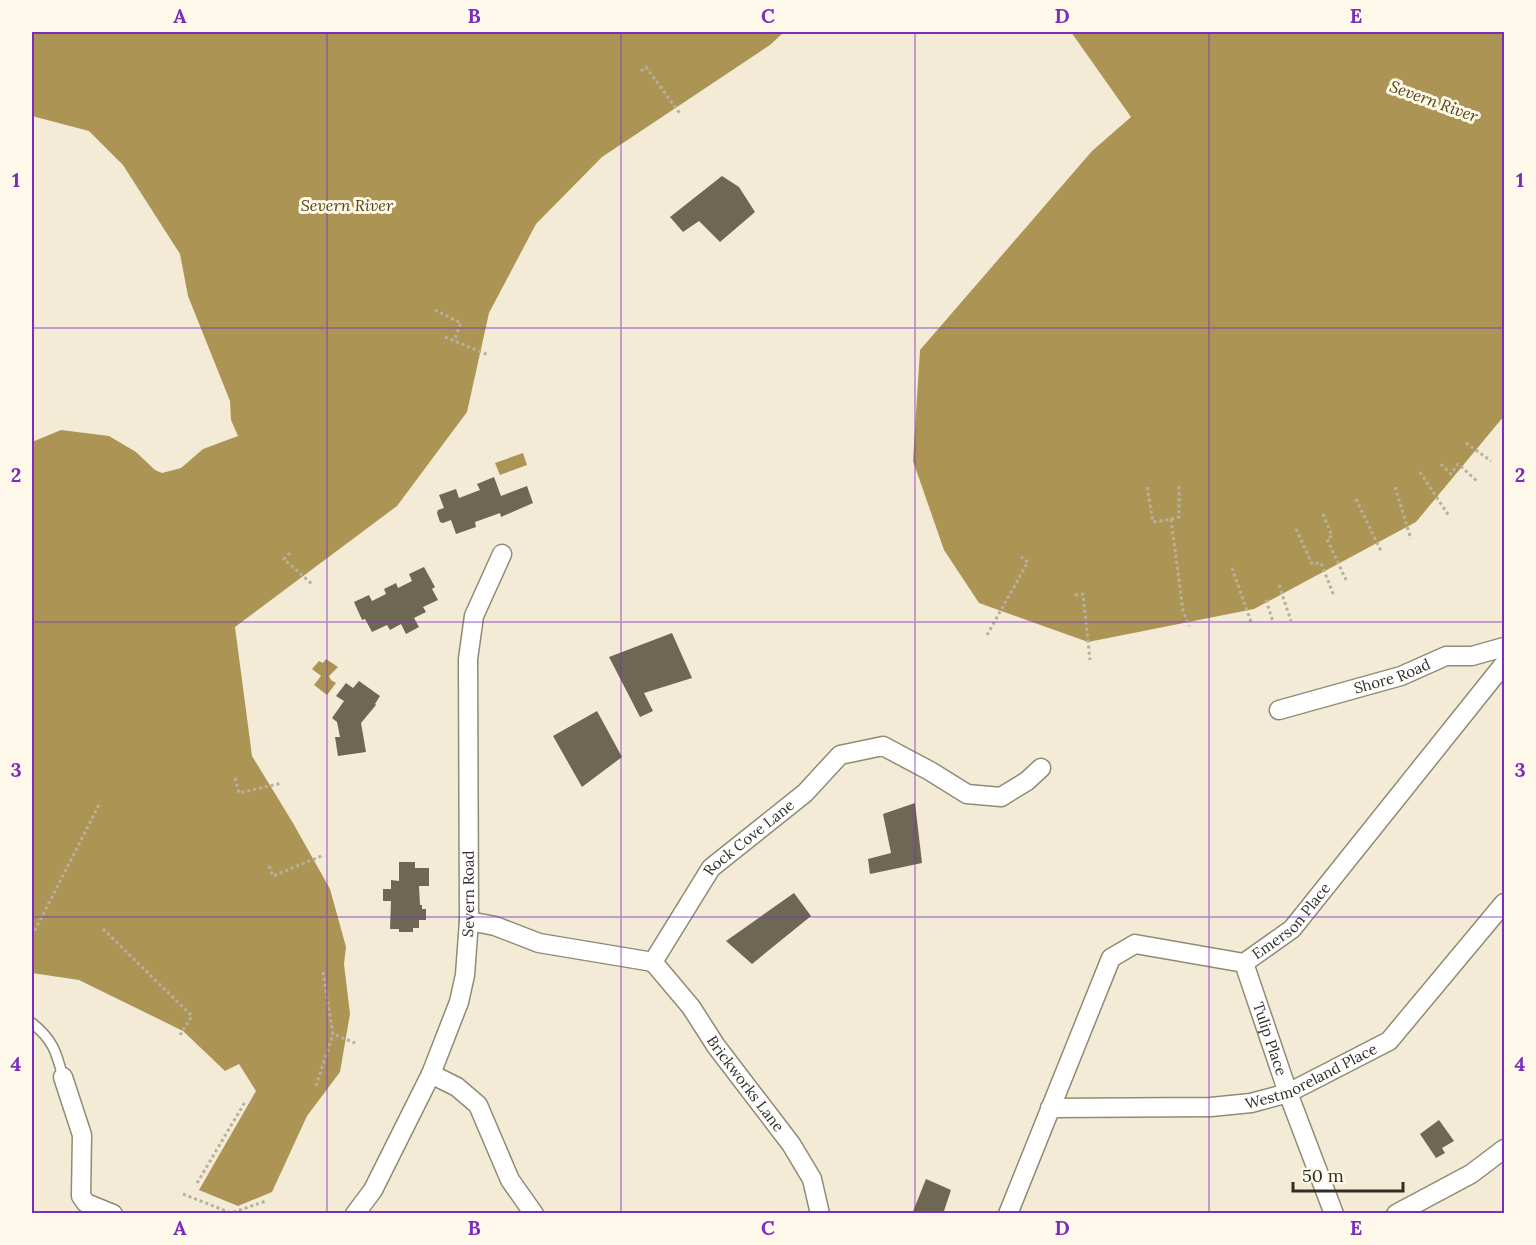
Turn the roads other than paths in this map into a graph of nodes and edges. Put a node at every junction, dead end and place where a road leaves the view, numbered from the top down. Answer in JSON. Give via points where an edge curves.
{"nodes":[{"id":1,"x":502,"y":554,"type":"dead end"},
{"id":2,"x":1504,"y":647,"type":"edge"},
{"id":3,"x":1504,"y":664,"type":"edge"},
{"id":4,"x":1280,"y":710,"type":"dead end"},
{"id":5,"x":1041,"y":768,"type":"dead end"},
{"id":6,"x":1504,"y":903,"type":"edge"},
{"id":7,"x":469,"y":921,"type":"junction"},
{"id":8,"x":653,"y":962,"type":"junction"},
{"id":9,"x":1244,"y":963,"type":"junction"},
{"id":10,"x":32,"y":1023,"type":"edge"},
{"id":11,"x":431,"y":1074,"type":"junction"},
{"id":12,"x":63,"y":1077,"type":"joint"},
{"id":13,"x":1288,"y":1094,"type":"junction"},
{"id":14,"x":1050,"y":1108,"type":"junction"},
{"id":15,"x":1504,"y":1149,"type":"edge"},
{"id":16,"x":113,"y":1214,"type":"edge"},
{"id":17,"x":355,"y":1214,"type":"edge"},
{"id":18,"x":534,"y":1214,"type":"edge"},
{"id":19,"x":820,"y":1214,"type":"edge"},
{"id":20,"x":1008,"y":1214,"type":"edge"},
{"id":21,"x":1334,"y":1214,"type":"edge"},
{"id":22,"x":1396,"y":1214,"type":"edge"}],
"edges":[{"from":1,"to":7,"type":"street","name":"Severn Road","via":[[474,616],[468,659]]},
{"from":2,"to":4,"type":"street","name":"Shore Road","via":[[1472,656],[1446,656],[1401,676]]},
{"from":3,"to":9,"type":"street","name":"Emerson Place","via":[[1292,928]]},
{"from":5,"to":8,"type":"street","name":"Rock Cove Lane","via":[[1001,797],[967,794],[883,746],[840,755],[805,793],[711,868]]},
{"from":6,"to":13,"type":"street","name":"Westmoreland Place","via":[[1389,1041]]},
{"from":7,"to":8,"type":"street","via":[[495,926],[538,943]]},
{"from":7,"to":11,"type":"street","name":"Severn Road","via":[[459,1002]]},
{"from":8,"to":19,"type":"street","name":"Brickworks Lane","via":[[692,1007],[716,1046],[791,1144],[812,1179]]},
{"from":9,"to":13,"type":"street","name":"Tulip Place"},
{"from":9,"to":14,"type":"street","name":"Emerson Place","via":[[1136,944],[1112,958]]},
{"from":10,"to":12,"type":"lane","via":[[54,1047]]},
{"from":11,"to":17,"type":"street","name":"Severn Road","via":[[373,1190]]},
{"from":11,"to":18,"type":"street","via":[[457,1087],[478,1105],[510,1180]]},
{"from":12,"to":16,"type":"street","via":[[82,1135],[81,1196],[86,1203]]},
{"from":13,"to":14,"type":"street","name":"Westmoreland Place","via":[[1211,1107]]},
{"from":13,"to":21,"type":"street","name":"Tulip Place"},
{"from":14,"to":20,"type":"street","name":"Emerson Place"},
{"from":15,"to":22,"type":"street","via":[[1471,1174]]}]}
